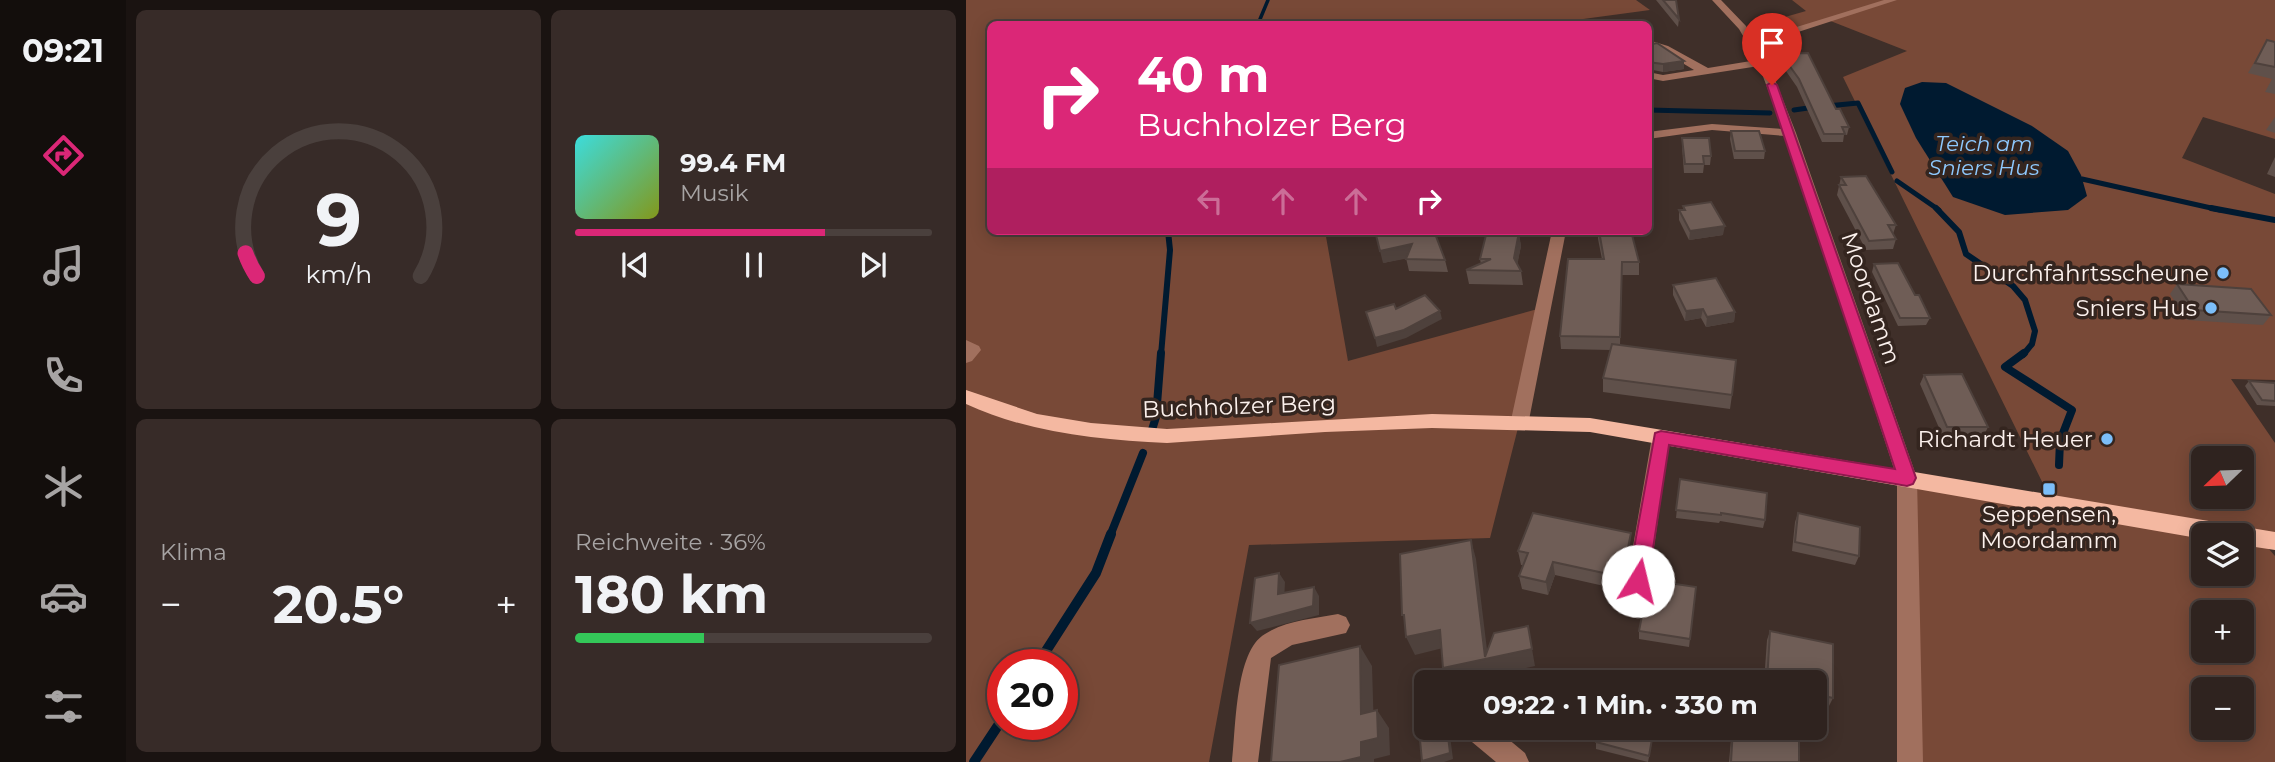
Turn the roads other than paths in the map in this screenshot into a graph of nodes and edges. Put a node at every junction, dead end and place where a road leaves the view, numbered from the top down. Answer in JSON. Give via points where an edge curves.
{"nodes":[{"id":1,"x":1716,"y":0,"type":"edge"},
{"id":2,"x":1893,"y":0,"type":"edge"},
{"id":3,"x":1754,"y":43,"type":"junction"},
{"id":4,"x":1652,"y":44,"type":"edge"},
{"id":5,"x":1763,"y":61,"type":"junction"},
{"id":6,"x":1707,"y":71,"type":"junction"},
{"id":7,"x":1652,"y":76,"type":"edge"},
{"id":8,"x":1790,"y":132,"type":"junction"},
{"id":9,"x":1652,"y":135,"type":"edge"},
{"id":10,"x":1558,"y":235,"type":"edge"},
{"id":11,"x":966,"y":346,"type":"edge"},
{"id":12,"x":966,"y":357,"type":"edge"},
{"id":13,"x":966,"y":397,"type":"edge"},
{"id":14,"x":1520,"y":420,"type":"junction"},
{"id":15,"x":1661,"y":438,"type":"junction"},
{"id":16,"x":1907,"y":478,"type":"junction"},
{"id":17,"x":2191,"y":527,"type":"edge"},
{"id":18,"x":2254,"y":538,"type":"edge"},
{"id":19,"x":2275,"y":541,"type":"edge"},
{"id":20,"x":1638,"y":581,"type":"dead end"},
{"id":21,"x":1338,"y":625,"type":"dead end"},
{"id":22,"x":1488,"y":740,"type":"edge"},
{"id":23,"x":1510,"y":760,"type":"edge"},
{"id":24,"x":1245,"y":762,"type":"edge"},
{"id":25,"x":1910,"y":762,"type":"edge"}],
"edges":[{"from":1,"to":3,"type":"street","name":"Moordamm"},
{"from":2,"to":3,"type":"street"},
{"from":3,"to":5,"type":"street","name":"Moordamm"},
{"from":4,"to":6,"type":"street","via":[[1670,48],[1692,66]]},
{"from":5,"to":6,"type":"street"},
{"from":5,"to":8,"type":"street","name":"Moordamm"},
{"from":6,"to":7,"type":"street"},
{"from":8,"to":9,"type":"street","via":[[1712,127]]},
{"from":8,"to":16,"type":"street","name":"Moordamm"},
{"from":10,"to":14,"type":"street"},
{"from":11,"to":12,"type":"street","via":[[973,350]]},
{"from":13,"to":14,"type":"main road","name":"Buchholzer Berg","via":[[1064,426],[1129,435]]},
{"from":14,"to":15,"type":"main road","name":"Buchholzer Berg","via":[[1590,425]]},
{"from":15,"to":16,"type":"main road","name":"Buchholzer Berg"},
{"from":15,"to":20,"type":"street"},
{"from":16,"to":17,"type":"main road","name":"Buchholzer Berg"},
{"from":16,"to":25,"type":"street","name":"Moordamm"},
{"from":18,"to":19,"type":"main road","name":"Buchholzer Berg"},
{"from":21,"to":24,"type":"street","via":[[1278,638],[1262,648]]},
{"from":22,"to":23,"type":"street"}]}
